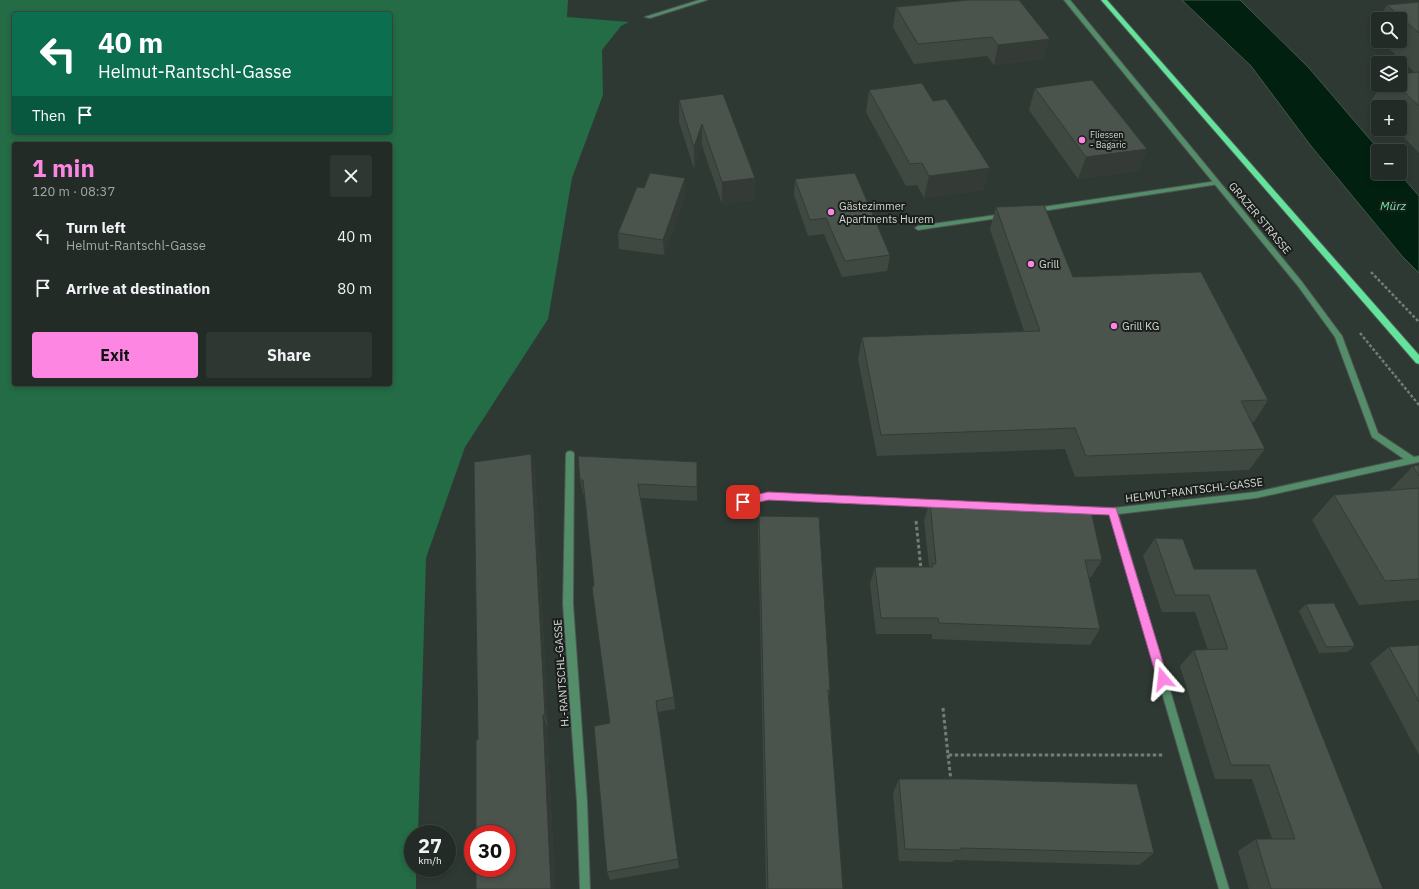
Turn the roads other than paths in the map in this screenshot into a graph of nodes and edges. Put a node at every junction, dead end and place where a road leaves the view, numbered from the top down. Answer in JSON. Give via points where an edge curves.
{"nodes":[{"id":1,"x":704,"y":0,"type":"edge"},
{"id":2,"x":1067,"y":0,"type":"edge"},
{"id":3,"x":1104,"y":0,"type":"edge"},
{"id":4,"x":648,"y":17,"type":"dead end"},
{"id":5,"x":1217,"y":183,"type":"junction"},
{"id":6,"x":1031,"y":211,"type":"edge"},
{"id":7,"x":1008,"y":215,"type":"edge"},
{"id":8,"x":918,"y":228,"type":"dead end"},
{"id":9,"x":1419,"y":361,"type":"edge"},
{"id":10,"x":570,"y":454,"type":"dead end"},
{"id":11,"x":1415,"y":460,"type":"edge"},
{"id":12,"x":731,"y":504,"type":"dead end"},
{"id":13,"x":946,"y":504,"type":"edge"},
{"id":14,"x":1025,"y":508,"type":"edge"},
{"id":15,"x":1113,"y":511,"type":"junction"},
{"id":16,"x":585,"y":889,"type":"edge"},
{"id":17,"x":1224,"y":889,"type":"edge"}],
"edges":[{"from":1,"to":4,"type":"street"},
{"from":2,"to":5,"type":"street","name":"GRAZER STRASSE"},
{"from":3,"to":9,"type":"main road"},
{"from":5,"to":6,"type":"street"},
{"from":5,"to":11,"type":"street","name":"GRAZER STRASSE","via":[[1300,284],[1338,336],[1375,435]]},
{"from":7,"to":8,"type":"street"},
{"from":10,"to":16,"type":"street","name":"H.-RANTSCHL-GASSE","via":[[568,604],[582,802]]},
{"from":11,"to":15,"type":"street","name":"HELMUT-RANTSCHL-GASSE","via":[[1256,495]]},
{"from":12,"to":13,"type":"street","via":[[768,496]]},
{"from":14,"to":15,"type":"street","name":"HELMUT-RANTSCHL-GASSE"},
{"from":15,"to":17,"type":"street"}]}
